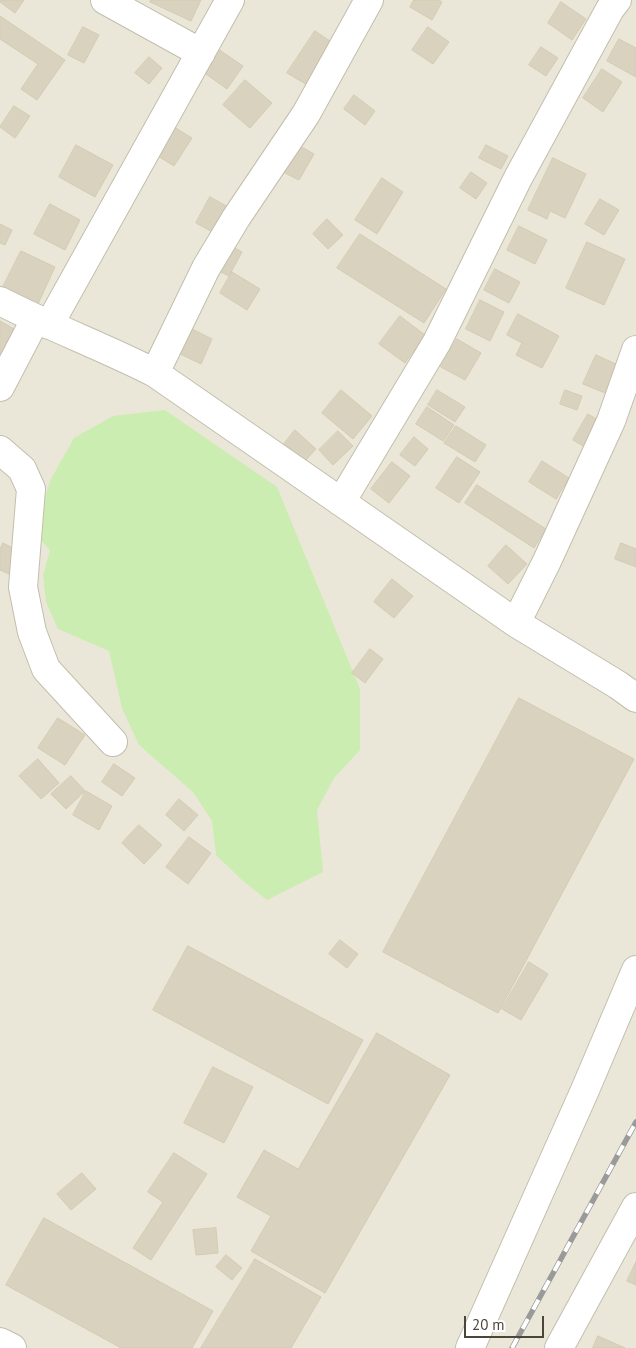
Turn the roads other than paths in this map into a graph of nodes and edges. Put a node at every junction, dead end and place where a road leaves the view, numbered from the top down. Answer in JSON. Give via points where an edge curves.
{"nodes":[{"id":1,"x":105,"y":0,"type":"edge"},
{"id":2,"x":230,"y":0,"type":"edge"},
{"id":3,"x":369,"y":0,"type":"edge"},
{"id":4,"x":617,"y":0,"type":"edge"},
{"id":5,"x":201,"y":53,"type":"junction"},
{"id":6,"x":0,"y":301,"type":"edge"},
{"id":7,"x":42,"y":322,"type":"junction"},
{"id":8,"x":636,"y":350,"type":"edge"},
{"id":9,"x":155,"y":373,"type":"junction"},
{"id":10,"x":0,"y":386,"type":"edge"},
{"id":11,"x":0,"y":450,"type":"edge"},
{"id":12,"x":341,"y":502,"type":"junction"},
{"id":13,"x":516,"y":624,"type":"junction"},
{"id":14,"x":636,"y":698,"type":"edge"},
{"id":15,"x":113,"y":742,"type":"dead end"},
{"id":16,"x":636,"y":970,"type":"edge"},
{"id":17,"x":636,"y":1207,"type":"edge"},
{"id":18,"x":0,"y":1342,"type":"edge"},
{"id":19,"x":12,"y":1348,"type":"edge"},
{"id":20,"x":470,"y":1348,"type":"edge"},
{"id":21,"x":559,"y":1348,"type":"edge"}],
"edges":[{"from":1,"to":5,"type":"street"},
{"from":2,"to":5,"type":"street"},
{"from":3,"to":9,"type":"street","via":[[306,114],[206,268]]},
{"from":4,"to":12,"type":"street","via":[[518,178],[437,342]]},
{"from":5,"to":7,"type":"street"},
{"from":6,"to":7,"type":"street"},
{"from":7,"to":9,"type":"street"},
{"from":7,"to":10,"type":"street"},
{"from":8,"to":13,"type":"street","via":[[611,421]]},
{"from":9,"to":12,"type":"street"},
{"from":11,"to":15,"type":"street","via":[[22,469],[31,489],[23,587],[32,632],[46,669]]},
{"from":12,"to":13,"type":"street"},
{"from":13,"to":14,"type":"street"},
{"from":16,"to":20,"type":"street"},
{"from":17,"to":21,"type":"street"},
{"from":18,"to":19,"type":"street"}]}
